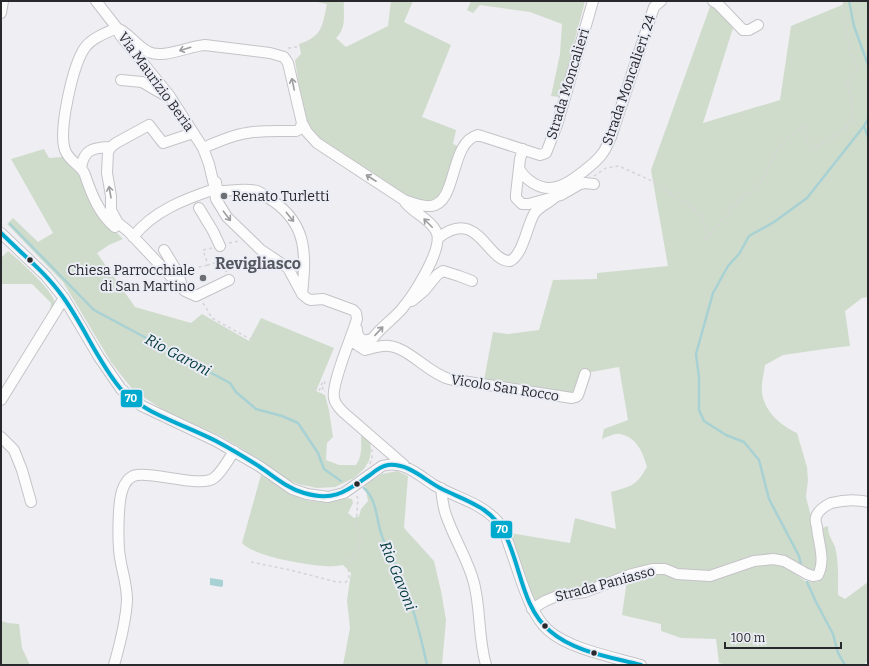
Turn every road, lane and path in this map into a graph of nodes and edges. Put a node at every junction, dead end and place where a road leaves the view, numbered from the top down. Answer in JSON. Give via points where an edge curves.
{"nodes":[{"id":1,"x":3,"y":1,"type":"edge"},
{"id":2,"x":96,"y":1,"type":"edge"},
{"id":3,"x":332,"y":1,"type":"edge"},
{"id":4,"x":593,"y":1,"type":"edge"},
{"id":5,"x":661,"y":1,"type":"edge"},
{"id":6,"x":713,"y":1,"type":"edge"},
{"id":7,"x":844,"y":1,"type":"edge"},
{"id":8,"x":860,"y":1,"type":"edge"},
{"id":9,"x":1,"y":13,"type":"edge"},
{"id":10,"x":758,"y":25,"type":"dead end"},
{"id":11,"x":117,"y":28,"type":"junction"},
{"id":12,"x":868,"y":30,"type":"edge"},
{"id":13,"x":220,"y":47,"type":"junction"},
{"id":14,"x":271,"y":47,"type":"dead end"},
{"id":15,"x":288,"y":48,"type":"dead end"},
{"id":16,"x":121,"y":80,"type":"dead end"},
{"id":17,"x":172,"y":99,"type":"junction"},
{"id":18,"x":302,"y":123,"type":"junction"},
{"id":19,"x":193,"y":133,"type":"junction"},
{"id":20,"x":111,"y":147,"type":"junction"},
{"id":21,"x":203,"y":148,"type":"junction"},
{"id":22,"x":523,"y":149,"type":"junction"},
{"id":23,"x":209,"y":164,"type":"junction"},
{"id":24,"x":81,"y":168,"type":"junction"},
{"id":25,"x":519,"y":168,"type":"junction"},
{"id":26,"x":590,"y":184,"type":"joint"},
{"id":27,"x":215,"y":189,"type":"junction"},
{"id":28,"x":556,"y":196,"type":"junction"},
{"id":29,"x":404,"y":200,"type":"junction"},
{"id":30,"x":198,"y":208,"type":"dead end"},
{"id":31,"x":1,"y":233,"type":"edge"},
{"id":32,"x":133,"y":237,"type":"junction"},
{"id":33,"x":438,"y":238,"type":"junction"},
{"id":34,"x":252,"y":242,"type":"junction"},
{"id":35,"x":220,"y":246,"type":"dead end"},
{"id":36,"x":20,"y":250,"type":"junction"},
{"id":37,"x":164,"y":250,"type":"dead end"},
{"id":38,"x":202,"y":250,"type":"dead end"},
{"id":39,"x":264,"y":258,"type":"joint"},
{"id":40,"x":208,"y":265,"type":"junction"},
{"id":41,"x":1,"y":270,"type":"edge"},
{"id":42,"x":178,"y":273,"type":"junction"},
{"id":43,"x":229,"y":280,"type":"dead end"},
{"id":44,"x":472,"y":281,"type":"dead end"},
{"id":45,"x":182,"y":288,"type":"junction"},
{"id":46,"x":196,"y":296,"type":"junction"},
{"id":47,"x":304,"y":296,"type":"junction"},
{"id":48,"x":64,"y":298,"type":"junction"},
{"id":49,"x":402,"y":308,"type":"junction"},
{"id":50,"x":356,"y":323,"type":"junction"},
{"id":51,"x":267,"y":328,"type":"dead end"},
{"id":52,"x":350,"y":340,"type":"junction"},
{"id":53,"x":585,"y":374,"type":"dead end"},
{"id":54,"x":314,"y":388,"type":"dead end"},
{"id":55,"x":334,"y":394,"type":"junction"},
{"id":56,"x":1,"y":400,"type":"edge"},
{"id":57,"x":1,"y":437,"type":"edge"},
{"id":58,"x":372,"y":438,"type":"junction"},
{"id":59,"x":234,"y":452,"type":"junction"},
{"id":60,"x":387,"y":464,"type":"junction"},
{"id":61,"x":404,"y":465,"type":"junction"},
{"id":62,"x":368,"y":466,"type":"dead end"},
{"id":63,"x":441,"y":488,"type":"junction"},
{"id":64,"x":350,"y":489,"type":"junction"},
{"id":65,"x":31,"y":502,"type":"dead end"},
{"id":66,"x":868,"y":502,"type":"edge"},
{"id":67,"x":251,"y":562,"type":"dead end"},
{"id":68,"x":532,"y":609,"type":"junction"},
{"id":69,"x":114,"y":665,"type":"edge"},
{"id":70,"x":486,"y":665,"type":"edge"},
{"id":71,"x":641,"y":665,"type":"edge"}],
"edges":[{"from":1,"to":9,"type":"street"},
{"from":2,"to":11,"type":"street","name":"Via Maurizio Beria"},
{"from":3,"to":15,"type":"path","via":[[325,26],[315,40]]},
{"from":4,"to":22,"type":"street","name":"Strada Moncalieri","via":[[548,151],[540,155]]},
{"from":5,"to":25,"type":"street","name":"Strada Moncalieri, 24","via":[[654,7],[611,138],[602,155],[577,177],[554,188],[538,186],[526,178]]},
{"from":6,"to":10,"type":"street","via":[[743,30]]},
{"from":7,"to":26,"type":"path","via":[[846,32],[857,64],[856,71],[847,83],[854,106],[852,119],[845,129],[814,148],[810,147],[803,127],[788,138],[771,160],[766,175],[754,191],[732,207],[706,240],[707,233],[702,219],[694,209],[636,173],[613,166],[600,171]]},
{"from":8,"to":12,"type":"path","via":[[860,9]]},
{"from":13,"to":11,"type":"street","name":"Strada Moncalieri","one_way":true,"via":[[196,46],[151,54]]},
{"from":11,"to":17,"type":"street","name":"Via Maurizio Beria"},
{"from":11,"to":24,"type":"street","via":[[84,48],[67,100],[65,150],[71,161]]},
{"from":13,"to":14,"type":"street","via":[[232,43]]},
{"from":18,"to":13,"type":"street","name":"Strada Moncalieri","one_way":true,"via":[[287,60],[270,53]]},
{"from":16,"to":17,"type":"street","via":[[142,82]]},
{"from":17,"to":19,"type":"street","name":"Via Maurizio Beria"},
{"from":18,"to":21,"type":"street","via":[[296,131],[246,133]]},
{"from":29,"to":18,"type":"street","name":"Strada Moncalieri","one_way":true,"via":[[317,143]]},
{"from":19,"to":20,"type":"street","via":[[163,142],[149,125]]},
{"from":19,"to":21,"type":"street","name":"Via Maurizio Beria"},
{"from":20,"to":24,"type":"street","via":[[89,151]]},
{"from":32,"to":20,"type":"street","one_way":true,"via":[[118,223],[111,210],[106,173],[106,161]]},
{"from":21,"to":23,"type":"street","name":"Via Maurizio Beria"},
{"from":22,"to":25,"type":"street"},
{"from":22,"to":29,"type":"street","name":"Strada Moncalieri","via":[[478,134],[470,137],[464,145],[445,196],[438,203],[432,206]]},
{"from":23,"to":27,"type":"street","name":"Via Maurizio Beria"},
{"from":23,"to":47,"type":"street","one_way":true,"via":[[218,190],[257,191],[280,206],[291,218],[304,251]]},
{"from":24,"to":32,"type":"street","via":[[93,198],[110,223]]},
{"from":25,"to":28,"type":"street","via":[[516,194],[518,202],[529,204]]},
{"from":26,"to":28,"type":"street"},
{"from":27,"to":32,"type":"street","via":[[190,197],[153,217],[141,225]]},
{"from":27,"to":34,"type":"street","name":"Via Maurizio Beria","one_way":true,"via":[[217,201],[227,217]]},
{"from":28,"to":33,"type":"street","via":[[535,213],[517,254],[510,261],[502,259],[479,236],[468,230],[455,229]]},
{"from":33,"to":29,"type":"street","one_way":true,"via":[[431,225]]},
{"from":30,"to":35,"type":"street"},
{"from":31,"to":36,"type":"street"},
{"from":32,"to":45,"type":"street"},
{"from":33,"to":49,"type":"street","via":[[423,278]]},
{"from":34,"to":39,"type":"street"},
{"from":34,"to":47,"type":"street","name":"Via Maurizio Beria","via":[[288,268]]},
{"from":36,"to":41,"type":"path","via":[[13,262]]},
{"from":36,"to":48,"type":"street"},
{"from":37,"to":42,"type":"street"},
{"from":38,"to":40,"type":"path"},
{"from":39,"to":40,"type":"path","via":[[226,269],[221,261]]},
{"from":40,"to":42,"type":"path"},
{"from":42,"to":45,"type":"street"},
{"from":43,"to":46,"type":"street"},
{"from":44,"to":49,"type":"street","via":[[443,271],[424,291]]},
{"from":45,"to":46,"type":"street"},
{"from":46,"to":51,"type":"path","via":[[212,318],[250,339],[261,327]]},
{"from":47,"to":50,"type":"street","via":[[311,300],[323,299],[353,310],[357,316]]},
{"from":48,"to":56,"type":"street"},
{"from":48,"to":59,"type":"street","via":[[121,389],[142,406]]},
{"from":50,"to":49,"type":"street","one_way":true,"via":[[357,335],[363,340],[370,340]]},
{"from":50,"to":52,"type":"street"},
{"from":52,"to":53,"type":"street","name":"Vicolo San Rocco","via":[[365,350],[396,347],[433,373],[449,379],[572,398],[578,394]]},
{"from":52,"to":55,"type":"street"},
{"from":54,"to":55,"type":"path","via":[[319,391],[323,381],[326,382],[322,390]]},
{"from":55,"to":58,"type":"street","via":[[338,407]]},
{"from":57,"to":65,"type":"street","via":[[14,450]]},
{"from":58,"to":60,"type":"street"},
{"from":58,"to":61,"type":"street"},
{"from":58,"to":62,"type":"path","via":[[372,457]]},
{"from":59,"to":64,"type":"street","via":[[292,489],[307,494],[328,497]]},
{"from":59,"to":69,"type":"street","via":[[218,475],[208,481],[198,482],[143,474],[132,475],[126,481],[121,491],[119,548],[127,599]]},
{"from":60,"to":61,"type":"street"},
{"from":60,"to":64,"type":"street"},
{"from":61,"to":63,"type":"street"},
{"from":63,"to":68,"type":"street","via":[[471,501],[490,514],[499,524],[507,538]]},
{"from":63,"to":70,"type":"street","via":[[446,514],[468,562],[474,584]]},
{"from":64,"to":67,"type":"path","via":[[358,498],[356,523],[360,533],[360,546],[348,564],[349,577],[346,582]]},
{"from":66,"to":68,"type":"street","name":"Strada Paniasso","via":[[853,500],[823,507],[816,518],[822,556],[822,568],[818,575],[807,574],[784,561],[773,559],[754,561],[710,576],[652,569],[585,592],[557,596]]},
{"from":68,"to":71,"type":"street","via":[[546,629],[559,639]]}]}
